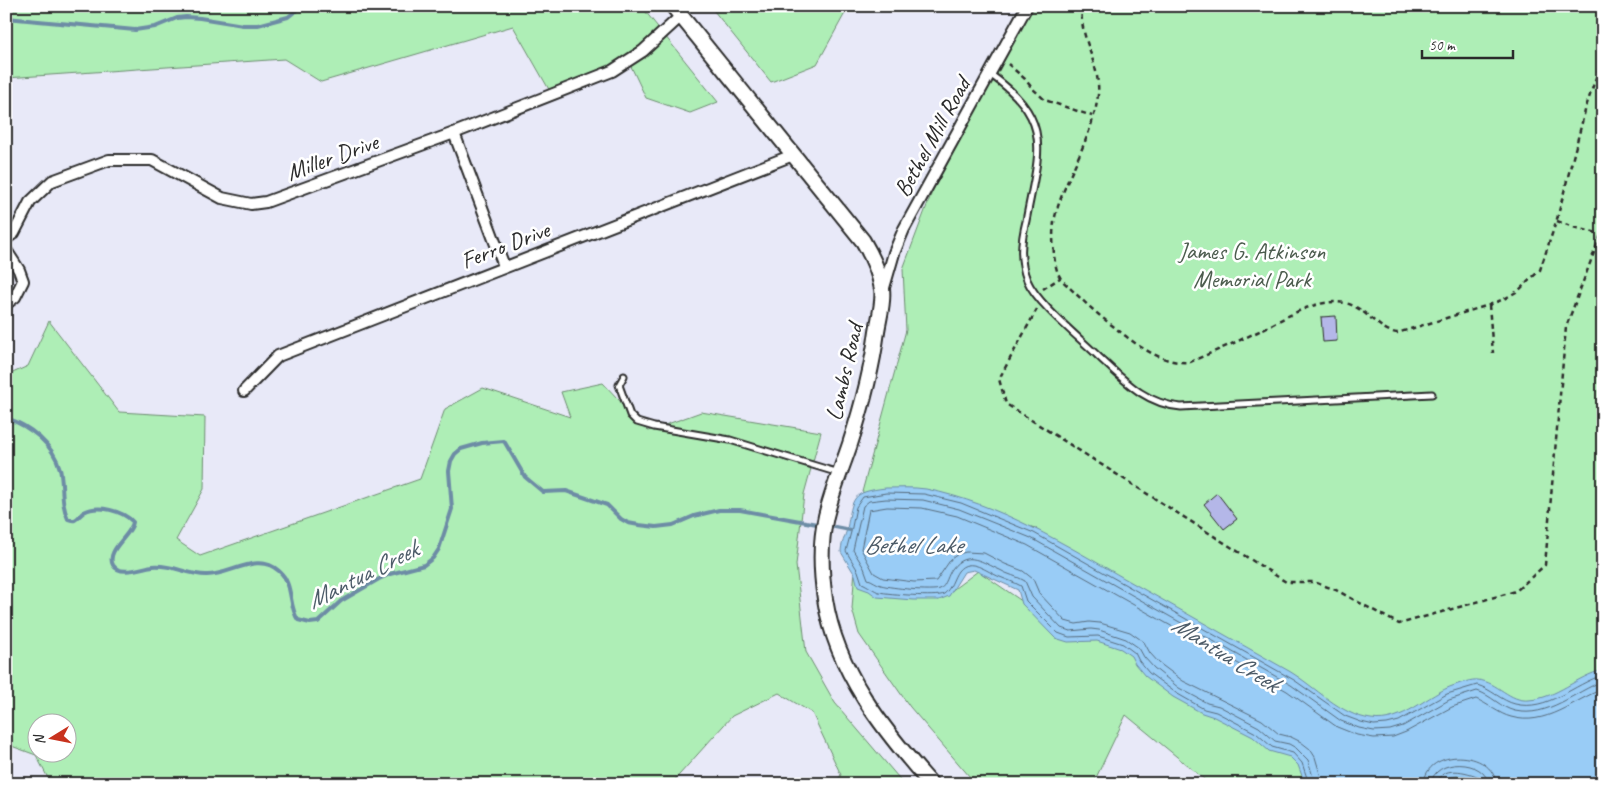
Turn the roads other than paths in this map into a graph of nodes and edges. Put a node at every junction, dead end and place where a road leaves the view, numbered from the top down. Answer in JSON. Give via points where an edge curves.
{"nodes":[{"id":1,"x":1027,"y":6,"type":"edge"},
{"id":2,"x":677,"y":11,"type":"edge"},
{"id":3,"x":989,"y":74,"type":"junction"},
{"id":4,"x":454,"y":133,"type":"junction"},
{"id":5,"x":793,"y":155,"type":"junction"},
{"id":6,"x":6,"y":239,"type":"edge"},
{"id":7,"x":6,"y":250,"type":"edge"},
{"id":8,"x":504,"y":266,"type":"junction"},
{"id":9,"x":883,"y":292,"type":"junction"},
{"id":10,"x":6,"y":304,"type":"edge"},
{"id":11,"x":624,"y":376,"type":"dead end"},
{"id":12,"x":244,"y":391,"type":"dead end"},
{"id":13,"x":1432,"y":394,"type":"dead end"},
{"id":14,"x":839,"y":473,"type":"junction"},
{"id":15,"x":930,"y":784,"type":"edge"}],
"edges":[{"from":1,"to":3,"type":"street","name":"Bethel Mill Road"},
{"from":2,"to":4,"type":"street","name":"Miller Drive","via":[[649,46],[612,71]]},
{"from":2,"to":5,"type":"main road","name":"Lambs Road"},
{"from":3,"to":9,"type":"street","name":"Bethel Mill Road","via":[[904,229]]},
{"from":3,"to":13,"type":"lane","via":[[1021,101],[1037,133],[1037,162],[1021,246],[1024,272],[1032,290],[1143,396],[1166,405],[1188,407]]},
{"from":4,"to":6,"type":"street","name":"Miller Drive","via":[[266,202],[250,204],[222,198],[152,160],[109,160],[52,181],[30,202],[14,233]]},
{"from":4,"to":8,"type":"street"},
{"from":5,"to":8,"type":"street","name":"Ferro Drive"},
{"from":5,"to":9,"type":"main road","name":"Lambs Road","via":[[863,241],[872,256]]},
{"from":7,"to":10,"type":"street","via":[[23,281],[15,297]]},
{"from":8,"to":12,"type":"street","name":"Ferro Drive","via":[[278,356]]},
{"from":9,"to":14,"type":"main road","name":"Lambs Road","via":[[871,371]]},
{"from":11,"to":14,"type":"lane","via":[[619,386],[630,415],[637,422],[730,440]]},
{"from":14,"to":15,"type":"main road","name":"Lambs Road","via":[[824,532],[822,558],[832,631],[864,698]]}]}
